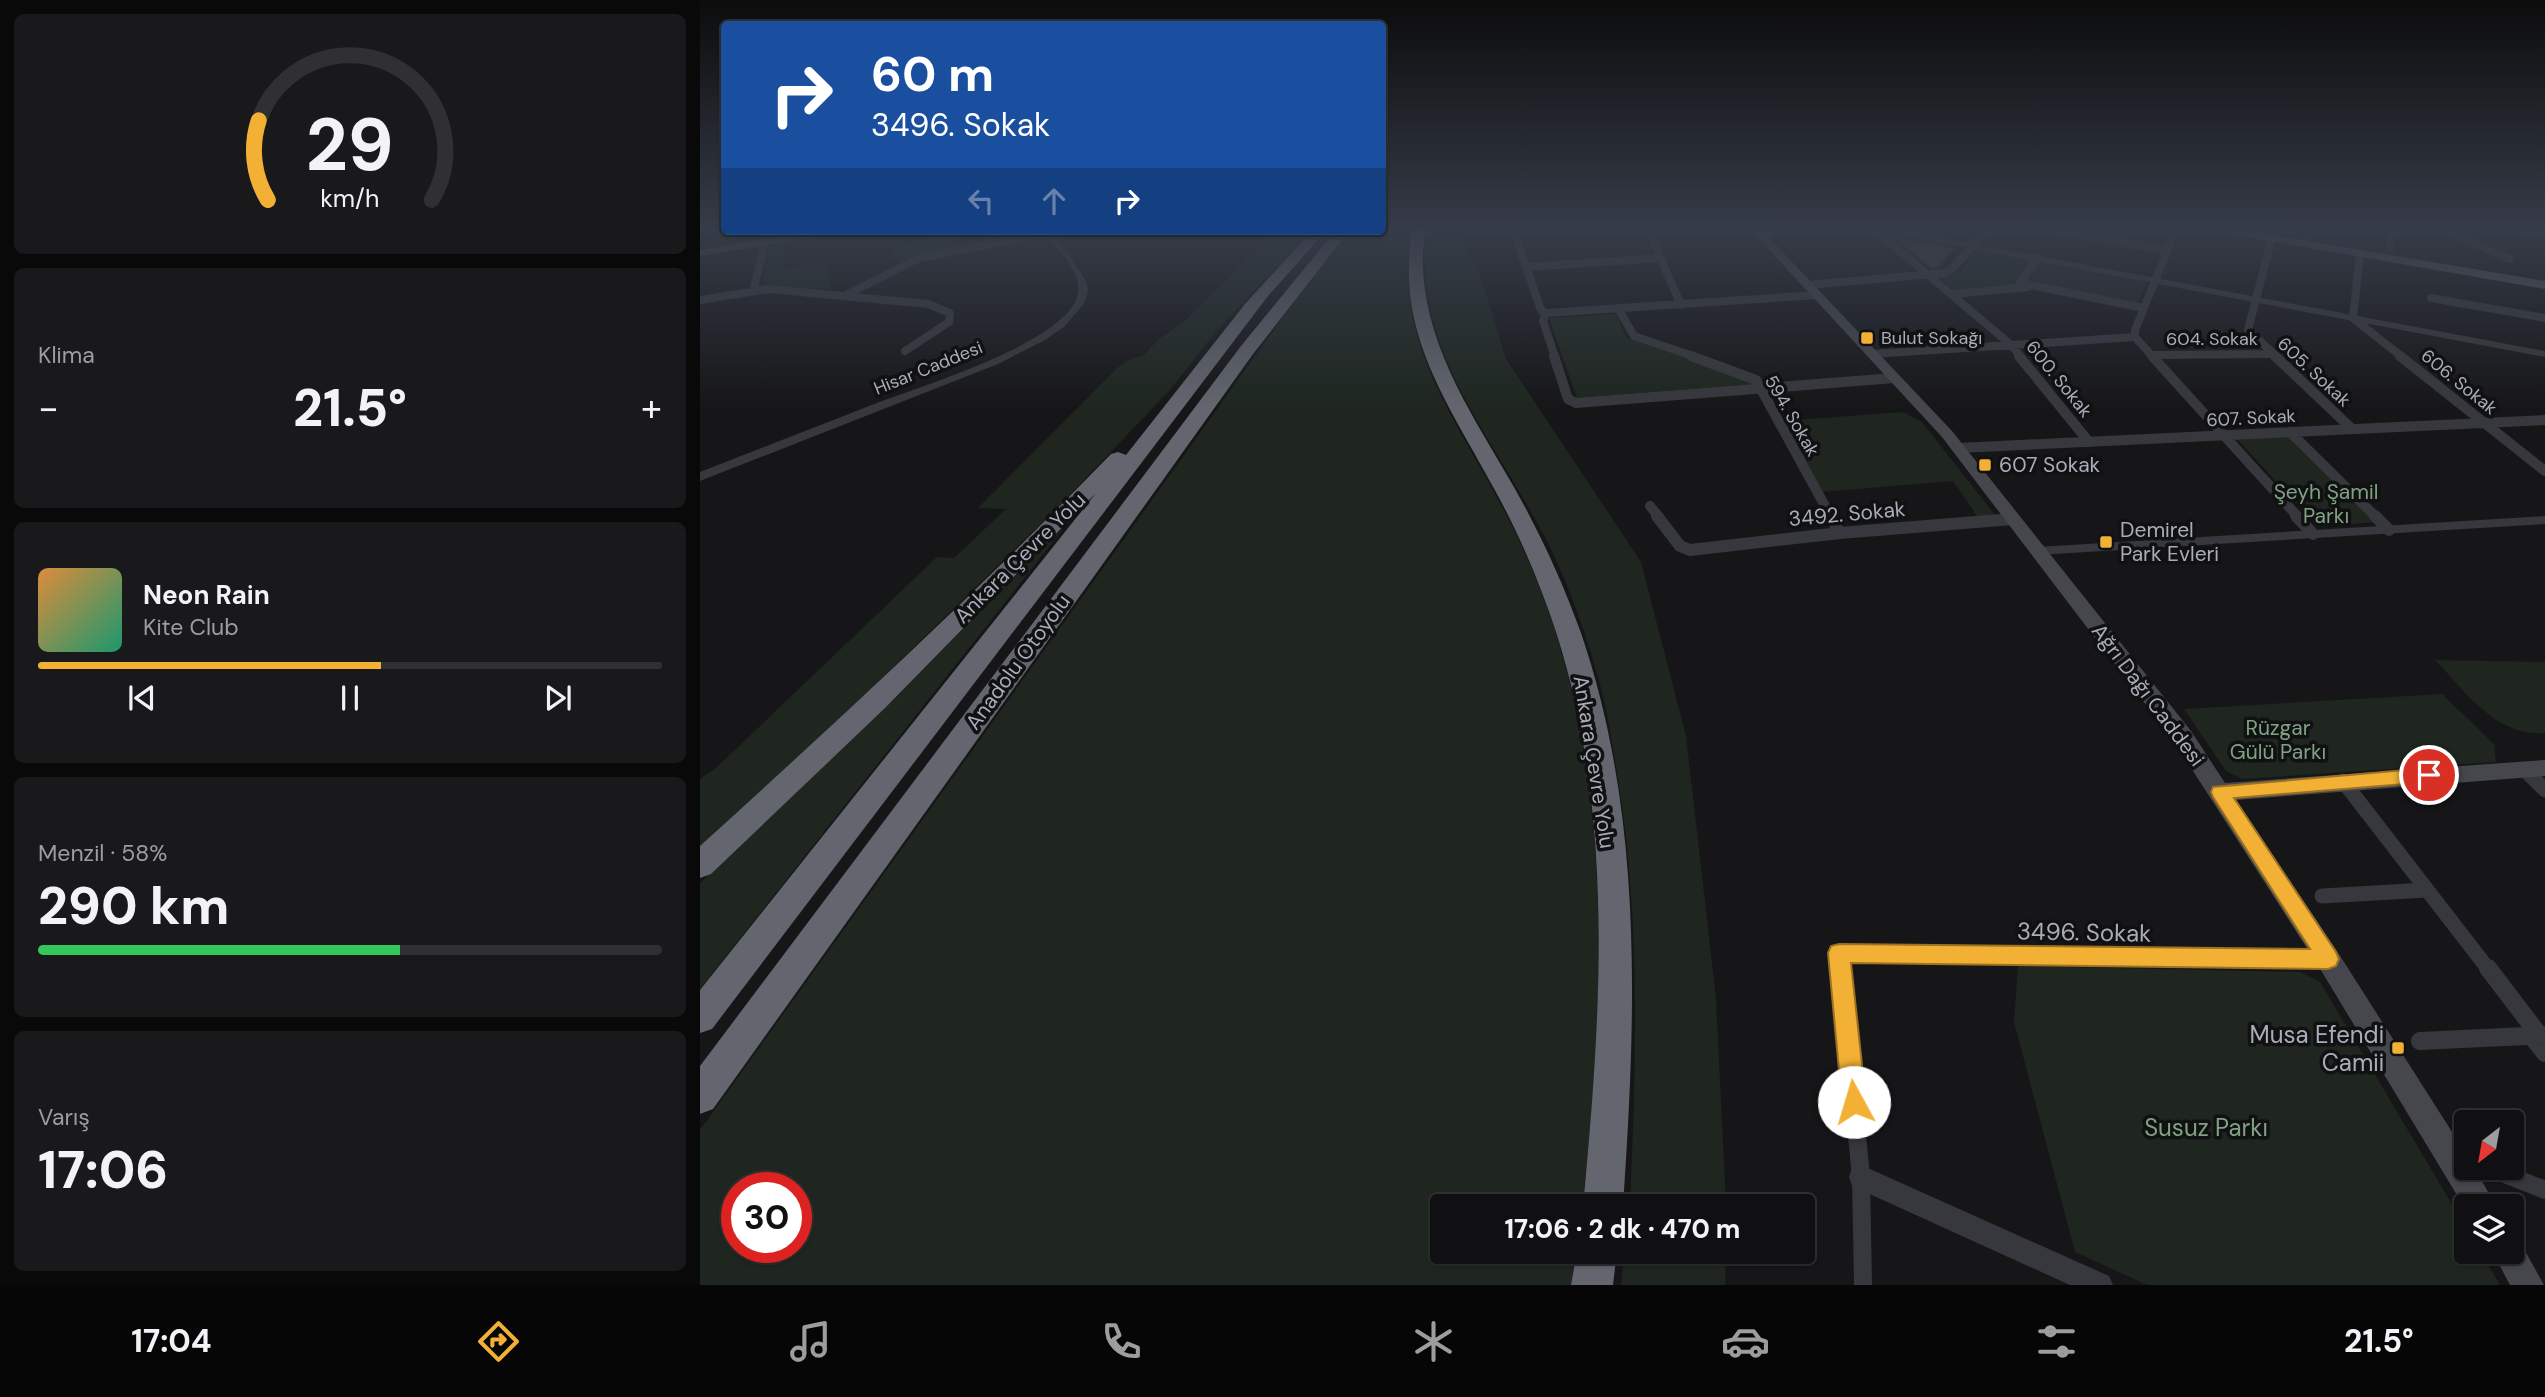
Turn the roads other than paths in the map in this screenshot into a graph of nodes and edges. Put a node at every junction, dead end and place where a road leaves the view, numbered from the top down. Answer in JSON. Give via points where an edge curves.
{"nodes":[{"id":1,"x":856,"y":289,"type":"edge"},
{"id":2,"x":1084,"y":289,"type":"edge"},
{"id":3,"x":1267,"y":289,"type":"edge"},
{"id":4,"x":1293,"y":289,"type":"edge"},
{"id":5,"x":1416,"y":289,"type":"edge"},
{"id":6,"x":1534,"y":289,"type":"edge"},
{"id":7,"x":1674,"y":289,"type":"edge"},
{"id":8,"x":1820,"y":289,"type":"edge"},
{"id":9,"x":1946,"y":289,"type":"edge"},
{"id":10,"x":2002,"y":289,"type":"edge"},
{"id":11,"x":2048,"y":289,"type":"edge"},
{"id":12,"x":2151,"y":289,"type":"edge"},
{"id":13,"x":2202,"y":289,"type":"edge"},
{"id":14,"x":2258,"y":289,"type":"edge"},
{"id":15,"x":2356,"y":289,"type":"edge"},
{"id":16,"x":1812,"y":290,"type":"junction"},
{"id":17,"x":753,"y":291,"type":"joint"},
{"id":18,"x":1952,"y":294,"type":"junction"},
{"id":19,"x":845,"y":295,"type":"junction"},
{"id":20,"x":1261,"y":296,"type":"junction"},
{"id":21,"x":2431,"y":298,"type":"dead end"},
{"id":22,"x":2255,"y":299,"type":"junction"},
{"id":23,"x":700,"y":300,"type":"edge"},
{"id":24,"x":1681,"y":305,"type":"junction"},
{"id":25,"x":2144,"y":307,"type":"junction"},
{"id":26,"x":1619,"y":310,"type":"junction"},
{"id":27,"x":1546,"y":313,"type":"junction"},
{"id":28,"x":2353,"y":318,"type":"junction"},
{"id":29,"x":2545,"y":318,"type":"edge"},
{"id":30,"x":2135,"y":337,"type":"junction"},
{"id":31,"x":2011,"y":345,"type":"junction"},
{"id":32,"x":905,"y":351,"type":"dead end"},
{"id":33,"x":1872,"y":354,"type":"junction"},
{"id":34,"x":2273,"y":354,"type":"junction"},
{"id":35,"x":2545,"y":354,"type":"edge"},
{"id":36,"x":2151,"y":355,"type":"junction"},
{"id":37,"x":1894,"y":378,"type":"junction"},
{"id":38,"x":1760,"y":387,"type":"junction"},
{"id":39,"x":2545,"y":420,"type":"edge"},
{"id":40,"x":2484,"y":423,"type":"junction"},
{"id":41,"x":2352,"y":429,"type":"junction"},
{"id":42,"x":2290,"y":432,"type":"junction"},
{"id":43,"x":2223,"y":436,"type":"junction"},
{"id":44,"x":2089,"y":442,"type":"junction"},
{"id":45,"x":1958,"y":448,"type":"junction"},
{"id":46,"x":2545,"y":471,"type":"edge"},
{"id":47,"x":700,"y":477,"type":"edge"},
{"id":48,"x":1650,"y":506,"type":"dead end"},
{"id":49,"x":2013,"y":519,"type":"junction"},
{"id":50,"x":2545,"y":520,"type":"edge"},
{"id":51,"x":2389,"y":530,"type":"junction"},
{"id":52,"x":1840,"y":533,"type":"junction"},
{"id":53,"x":2313,"y":534,"type":"junction"},
{"id":54,"x":2037,"y":551,"type":"junction"},
{"id":55,"x":2535,"y":768,"type":"edge"},
{"id":56,"x":2343,"y":781,"type":"junction"},
{"id":57,"x":2545,"y":790,"type":"edge"},
{"id":58,"x":2220,"y":792,"type":"junction"},
{"id":59,"x":700,"y":865,"type":"edge"},
{"id":60,"x":2427,"y":890,"type":"junction"},
{"id":61,"x":2322,"y":896,"type":"dead end"},
{"id":62,"x":2328,"y":959,"type":"junction"},
{"id":63,"x":700,"y":1017,"type":"edge"},
{"id":64,"x":2538,"y":1035,"type":"edge"},
{"id":65,"x":2420,"y":1041,"type":"dead end"},
{"id":66,"x":2545,"y":1053,"type":"edge"},
{"id":67,"x":700,"y":1096,"type":"edge"},
{"id":68,"x":2454,"y":1150,"type":"edge"},
{"id":69,"x":1861,"y":1177,"type":"junction"},
{"id":70,"x":2520,"y":1180,"type":"edge"},
{"id":71,"x":2545,"y":1190,"type":"edge"},
{"id":72,"x":1604,"y":1194,"type":"edge"},
{"id":73,"x":1595,"y":1264,"type":"edge"},
{"id":74,"x":2516,"y":1264,"type":"edge"},
{"id":75,"x":1592,"y":1285,"type":"edge"},
{"id":76,"x":1863,"y":1285,"type":"edge"},
{"id":77,"x":2100,"y":1285,"type":"edge"},
{"id":78,"x":2528,"y":1285,"type":"edge"}],
"edges":[{"from":1,"to":19,"type":"street"},
{"from":2,"to":47,"type":"street","name":"Hisar Caddesi","via":[[1077,307],[1054,329],[1019,349]]},
{"from":3,"to":20,"type":"highway","name":"Ankara Çevre Yolu"},
{"from":4,"to":67,"type":"highway","name":"Anadolu Otoyolu"},
{"from":5,"to":72,"type":"highway","name":"Ankara Çevre Yolu","via":[[1429,348],[1445,384],[1538,554],[1570,636],[1595,738],[1606,805],[1615,960]]},
{"from":6,"to":27,"type":"street"},
{"from":7,"to":24,"type":"street"},
{"from":8,"to":16,"type":"street"},
{"from":9,"to":18,"type":"street","name":"600. Sokak"},
{"from":10,"to":18,"type":"street"},
{"from":11,"to":25,"type":"street"},
{"from":12,"to":25,"type":"street"},
{"from":13,"to":22,"type":"street"},
{"from":14,"to":22,"type":"street"},
{"from":15,"to":28,"type":"street"},
{"from":16,"to":24,"type":"street"},
{"from":16,"to":33,"type":"main road","name":"Ağrı Dağı Caddesi"},
{"from":17,"to":19,"type":"street"},
{"from":17,"to":23,"type":"street"},
{"from":18,"to":31,"type":"street","name":"600. Sokak"},
{"from":19,"to":32,"type":"street","via":[[928,304],[950,313],[949,322],[940,330]]},
{"from":20,"to":59,"type":"highway","name":"Ankara Çevre Yolu","via":[[1042,538]]},
{"from":20,"to":63,"type":"highway","name":"Anadolu Otoyolu"},
{"from":21,"to":29,"type":"street"},
{"from":22,"to":28,"type":"street"},
{"from":22,"to":34,"type":"street","name":"605. Sokak","via":[[2248,330]]},
{"from":24,"to":26,"type":"street"},
{"from":25,"to":30,"type":"street"},
{"from":26,"to":27,"type":"street"},
{"from":26,"to":38,"type":"street","name":"594. Sokak","via":[[1634,336],[1745,374]]},
{"from":27,"to":38,"type":"street","via":[[1543,321],[1568,399],[1576,403]]},
{"from":28,"to":35,"type":"street"},
{"from":28,"to":40,"type":"street","name":"606. Sokak"},
{"from":30,"to":31,"type":"street"},
{"from":30,"to":36,"type":"street"},
{"from":31,"to":33,"type":"street"},
{"from":31,"to":44,"type":"street","name":"600. Sokak"},
{"from":33,"to":37,"type":"main road","name":"Ağrı Dağı Caddesi"},
{"from":34,"to":36,"type":"street","name":"604. Sokak"},
{"from":34,"to":41,"type":"street","name":"605. Sokak"},
{"from":36,"to":43,"type":"street"},
{"from":37,"to":38,"type":"street"},
{"from":37,"to":45,"type":"main road","name":"Ağrı Dağı Caddesi"},
{"from":38,"to":52,"type":"street","name":"594. Sokak"},
{"from":39,"to":40,"type":"street","name":"607. Sokak"},
{"from":40,"to":41,"type":"street","name":"607. Sokak"},
{"from":40,"to":46,"type":"street","name":"606. Sokak"},
{"from":41,"to":42,"type":"street","name":"607. Sokak"},
{"from":42,"to":43,"type":"street","name":"607. Sokak"},
{"from":42,"to":51,"type":"street"},
{"from":43,"to":44,"type":"street","name":"607. Sokak"},
{"from":43,"to":53,"type":"street"},
{"from":44,"to":45,"type":"street","name":"607. Sokak"},
{"from":45,"to":49,"type":"main road","name":"Ağrı Dağı Caddesi"},
{"from":48,"to":52,"type":"street","name":"3492. Sokak","via":[[1685,550]]},
{"from":49,"to":52,"type":"street","name":"3492. Sokak"},
{"from":49,"to":54,"type":"main road","name":"Ağrı Dağı Caddesi"},
{"from":50,"to":51,"type":"street"},
{"from":51,"to":53,"type":"street"},
{"from":53,"to":54,"type":"street"},
{"from":54,"to":58,"type":"main road","name":"Ağrı Dağı Caddesi","via":[[2183,737]]},
{"from":55,"to":56,"type":"main road"},
{"from":55,"to":57,"type":"street"},
{"from":56,"to":58,"type":"main road"},
{"from":56,"to":60,"type":"street"},
{"from":58,"to":62,"type":"main road","name":"Ağrı Dağı Caddesi"},
{"from":60,"to":61,"type":"street"},
{"from":60,"to":64,"type":"street"},
{"from":62,"to":68,"type":"main road","name":"Ağrı Dağı Caddesi"},
{"from":62,"to":69,"type":"street","name":"3496. Sokak","via":[[1839,953]]},
{"from":64,"to":65,"type":"street"},
{"from":64,"to":66,"type":"street"},
{"from":69,"to":76,"type":"street"},
{"from":69,"to":77,"type":"street"},
{"from":70,"to":71,"type":"street"},
{"from":73,"to":75,"type":"highway"},
{"from":74,"to":78,"type":"main road"}]}
